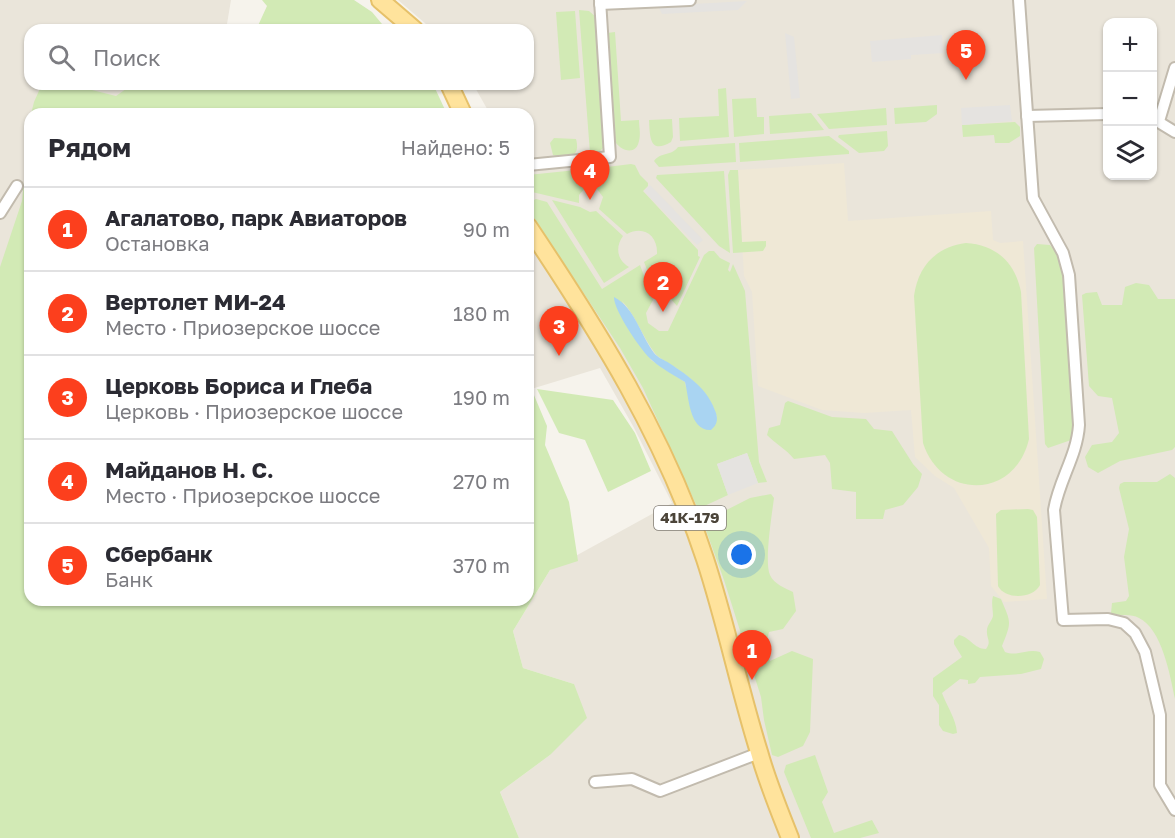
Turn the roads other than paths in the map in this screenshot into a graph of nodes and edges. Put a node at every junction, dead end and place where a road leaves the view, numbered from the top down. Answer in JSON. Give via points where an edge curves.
{"nodes":[{"id":1,"x":380,"y":0,"type":"edge"},
{"id":2,"x":690,"y":0,"type":"edge"},
{"id":3,"x":1019,"y":0,"type":"edge"},
{"id":4,"x":600,"y":2,"type":"edge"},
{"id":5,"x":408,"y":24,"type":"edge"},
{"id":6,"x":1175,"y":68,"type":"edge"},
{"id":7,"x":453,"y":90,"type":"edge"},
{"id":8,"x":460,"y":108,"type":"edge"},
{"id":9,"x":1103,"y":114,"type":"edge"},
{"id":10,"x":1027,"y":116,"type":"junction"},
{"id":11,"x":1157,"y":117,"type":"edge"},
{"id":12,"x":1157,"y":121,"type":"edge"},
{"id":13,"x":1175,"y":132,"type":"edge"},
{"id":14,"x":534,"y":164,"type":"edge"},
{"id":15,"x":18,"y":186,"type":"dead end"},
{"id":16,"x":0,"y":213,"type":"edge"},
{"id":17,"x":534,"y":235,"type":"edge"},
{"id":18,"x":759,"y":753,"type":"junction"},
{"id":19,"x":595,"y":782,"type":"dead end"},
{"id":20,"x":1175,"y":810,"type":"edge"},
{"id":21,"x":790,"y":838,"type":"edge"}],
"edges":[{"from":1,"to":5,"type":"main road"},
{"from":2,"to":4,"type":"street"},
{"from":3,"to":10,"type":"street"},
{"from":4,"to":14,"type":"street","via":[[610,157]]},
{"from":6,"to":11,"type":"street"},
{"from":7,"to":8,"type":"main road"},
{"from":9,"to":10,"type":"street"},
{"from":10,"to":20,"type":"street","via":[[1033,198],[1063,252],[1069,275],[1079,425],[1078,442],[1054,510],[1064,620],[1108,619],[1124,623],[1135,633],[1144,652],[1160,715],[1160,785]]},
{"from":12,"to":13,"type":"street"},
{"from":15,"to":16,"type":"street"},
{"from":17,"to":18,"type":"main road","number":"41К-179","via":[[595,328],[665,459],[705,558]]},
{"from":18,"to":19,"type":"street","via":[[660,791],[632,779]]},
{"from":18,"to":21,"type":"main road","number":"41К-179"}]}
